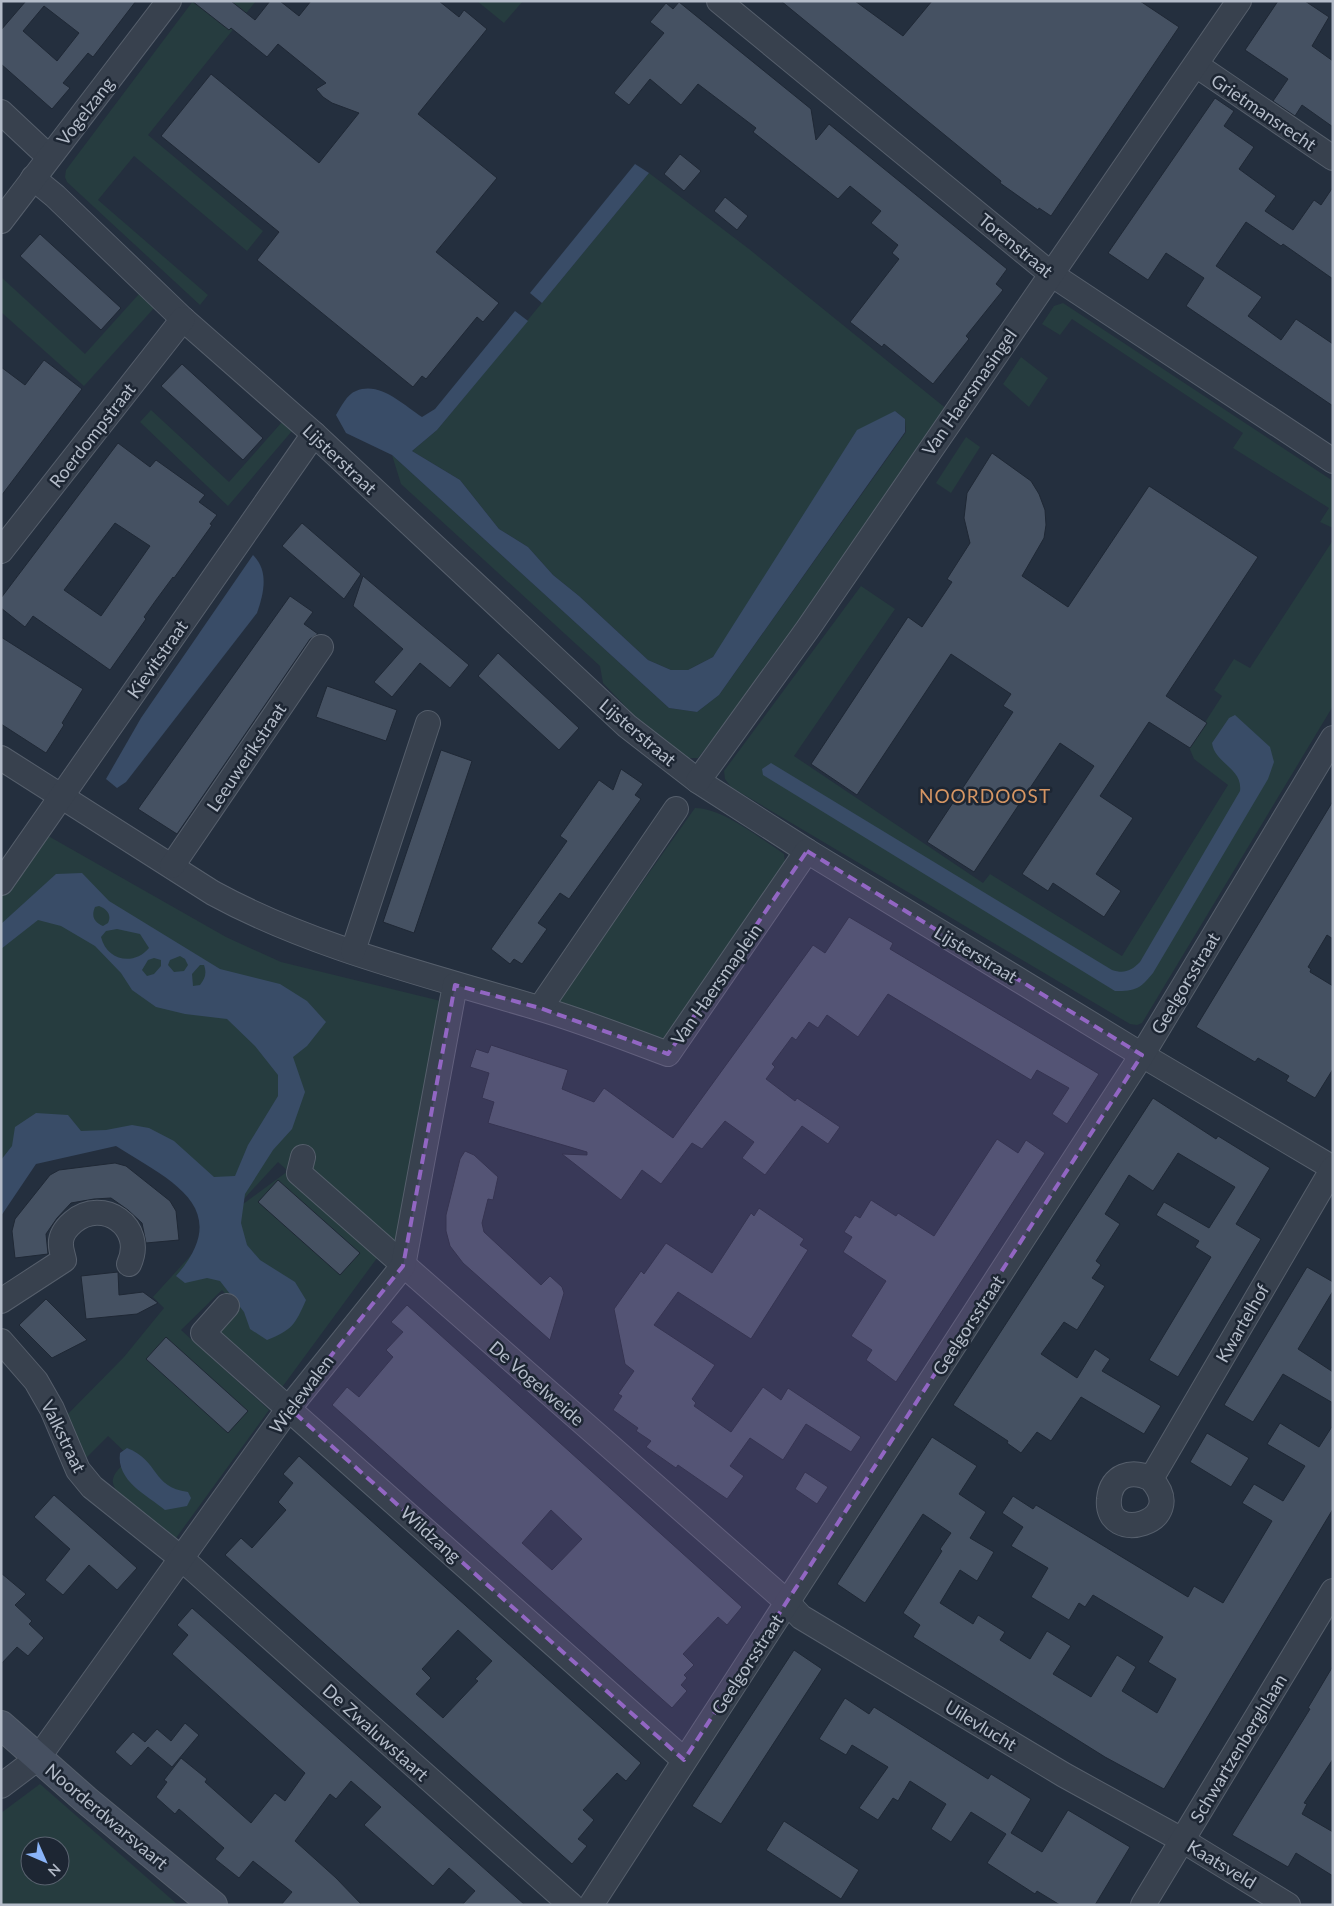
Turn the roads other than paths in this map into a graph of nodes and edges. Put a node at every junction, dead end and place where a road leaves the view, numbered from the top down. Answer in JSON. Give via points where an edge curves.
{"nodes":[{"id":1,"x":169,"y":1,"type":"edge"},
{"id":2,"x":719,"y":1,"type":"edge"},
{"id":3,"x":1239,"y":1,"type":"edge"},
{"id":4,"x":1196,"y":66,"type":"junction"},
{"id":5,"x":1,"y":112,"type":"edge"},
{"id":6,"x":49,"y":157,"type":"junction"},
{"id":7,"x":1333,"y":158,"type":"edge"},
{"id":8,"x":33,"y":178,"type":"junction"},
{"id":9,"x":1,"y":221,"type":"edge"},
{"id":10,"x":1051,"y":274,"type":"junction"},
{"id":11,"x":183,"y":319,"type":"junction"},
{"id":12,"x":314,"y":434,"type":"junction"},
{"id":13,"x":1333,"y":461,"type":"edge"},
{"id":14,"x":1,"y":551,"type":"edge"},
{"id":15,"x":320,"y":647,"type":"dead end"},
{"id":16,"x":428,"y":723,"type":"dead end"},
{"id":17,"x":1333,"y":738,"type":"edge"},
{"id":18,"x":1,"y":758,"type":"edge"},
{"id":19,"x":698,"y":781,"type":"junction"},
{"id":20,"x":60,"y":797,"type":"junction"},
{"id":21,"x":676,"y":809,"type":"dead end"},
{"id":22,"x":808,"y":851,"type":"junction"},
{"id":23,"x":172,"y":866,"type":"junction"},
{"id":24,"x":1,"y":883,"type":"edge"},
{"id":25,"x":353,"y":951,"type":"junction"},
{"id":26,"x":456,"y":985,"type":"junction"},
{"id":27,"x":540,"y":1008,"type":"junction"},
{"id":28,"x":1142,"y":1056,"type":"junction"},
{"id":29,"x":303,"y":1157,"type":"dead end"},
{"id":30,"x":1333,"y":1168,"type":"edge"},
{"id":31,"x":129,"y":1264,"type":"dead end"},
{"id":32,"x":403,"y":1266,"type":"junction"},
{"id":33,"x":1,"y":1301,"type":"edge"},
{"id":34,"x":227,"y":1306,"type":"dead end"},
{"id":35,"x":1,"y":1341,"type":"edge"},
{"id":36,"x":289,"y":1408,"type":"junction"},
{"id":37,"x":1151,"y":1479,"type":"dead end"},
{"id":38,"x":182,"y":1559,"type":"junction"},
{"id":39,"x":1333,"y":1590,"type":"edge"},
{"id":40,"x":787,"y":1602,"type":"junction"},
{"id":41,"x":1,"y":1725,"type":"edge"},
{"id":42,"x":38,"y":1758,"type":"junction"},
{"id":43,"x":684,"y":1760,"type":"junction"},
{"id":44,"x":1,"y":1786,"type":"edge"},
{"id":45,"x":1182,"y":1840,"type":"junction"},
{"id":46,"x":213,"y":1905,"type":"edge"},
{"id":47,"x":571,"y":1905,"type":"edge"},
{"id":48,"x":591,"y":1905,"type":"edge"},
{"id":49,"x":1143,"y":1905,"type":"edge"},
{"id":50,"x":1288,"y":1905,"type":"edge"}],
"edges":[{"from":1,"to":6,"type":"street","name":"Vogelzang"},
{"from":2,"to":10,"type":"street","name":"Torenstraat"},
{"from":3,"to":4,"type":"street","name":"Van Haersmasingel"},
{"from":4,"to":7,"type":"street","name":"Grietmansrecht"},
{"from":4,"to":10,"type":"street","name":"Van Haersmasingel"},
{"from":5,"to":6,"type":"street"},
{"from":6,"to":8,"type":"street","name":"Vogelzang"},
{"from":8,"to":9,"type":"street","name":"Vogelzang"},
{"from":8,"to":11,"type":"street","name":"Lijsterstraat","via":[[56,196]]},
{"from":10,"to":13,"type":"street","name":"Torenstraat"},
{"from":10,"to":19,"type":"street","name":"Van Haersmasingel","via":[[807,630]]},
{"from":11,"to":12,"type":"street","name":"Lijsterstraat"},
{"from":11,"to":14,"type":"street","name":"Roerdompstraat"},
{"from":12,"to":19,"type":"street","name":"Lijsterstraat","via":[[627,726]]},
{"from":12,"to":20,"type":"street","name":"Kievitstraat"},
{"from":15,"to":23,"type":"street","name":"Leeuwerikstraat"},
{"from":16,"to":25,"type":"street"},
{"from":17,"to":28,"type":"street","name":"Geelgorsstraat"},
{"from":18,"to":20,"type":"street"},
{"from":19,"to":22,"type":"street","name":"Lijsterstraat"},
{"from":20,"to":23,"type":"street"},
{"from":20,"to":24,"type":"street","name":"Kievitstraat"},
{"from":21,"to":27,"type":"street"},
{"from":22,"to":27,"type":"street","name":"Van Haersmaplein","via":[[668,1054]]},
{"from":22,"to":28,"type":"street","name":"Lijsterstraat"},
{"from":23,"to":25,"type":"street","via":[[242,909]]},
{"from":25,"to":26,"type":"street"},
{"from":26,"to":27,"type":"street","name":"Van Haersmaplein"},
{"from":26,"to":32,"type":"street","name":"Wielewalen"},
{"from":28,"to":30,"type":"street","name":"Lijsterstraat"},
{"from":28,"to":40,"type":"street","name":"Geelgorsstraat"},
{"from":29,"to":32,"type":"street","name":"De Vogelweide","via":[[299,1172]]},
{"from":30,"to":37,"type":"street","name":"Kwartelhof"},
{"from":31,"to":33,"type":"street","via":[[133,1250],[128,1229],[112,1216],[90,1212],[74,1221],[62,1235],[60,1245],[64,1260]]},
{"from":32,"to":36,"type":"street","name":"Wielewalen"},
{"from":32,"to":40,"type":"street","name":"De Vogelweide"},
{"from":34,"to":36,"type":"street","name":"Wildzang","via":[[203,1333]]},
{"from":35,"to":38,"type":"street","name":"Valkstraat","via":[[36,1381],[52,1409],[78,1470],[92,1487]]},
{"from":36,"to":38,"type":"street","name":"Wielewalen"},
{"from":36,"to":43,"type":"street","name":"Wildzang"},
{"from":38,"to":42,"type":"street","name":"Wielewalen"},
{"from":38,"to":47,"type":"street","name":"De Zwaluwstaart"},
{"from":39,"to":45,"type":"street","name":"Schwartzenberghlaan"},
{"from":40,"to":43,"type":"street","name":"Geelgorsstraat"},
{"from":40,"to":45,"type":"street","name":"Uilevlucht","via":[[801,1617],[1064,1774]]},
{"from":41,"to":42,"type":"main road","name":"Noorderdwarsvaart"},
{"from":42,"to":44,"type":"street","name":"Wielewalen"},
{"from":42,"to":46,"type":"main road","name":"Noorderdwarsvaart"},
{"from":43,"to":48,"type":"street","name":"Geelgorsstraat"},
{"from":45,"to":49,"type":"street","name":"Schwartzenberghlaan"},
{"from":45,"to":50,"type":"street","name":"Kaatsveld"}]}
